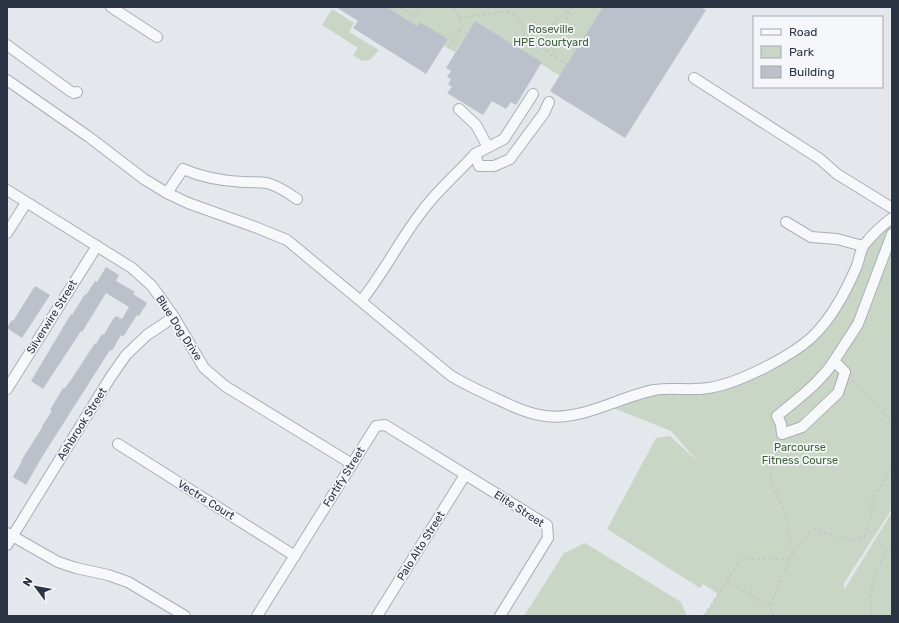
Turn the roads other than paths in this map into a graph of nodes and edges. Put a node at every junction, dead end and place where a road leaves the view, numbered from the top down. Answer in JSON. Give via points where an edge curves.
{"nodes":[{"id":1,"x":111,"y":7,"type":"edge"},
{"id":2,"x":157,"y":37,"type":"dead end"},
{"id":3,"x":7,"y":45,"type":"edge"},
{"id":4,"x":694,"y":78,"type":"dead end"},
{"id":5,"x":7,"y":80,"type":"edge"},
{"id":6,"x":77,"y":92,"type":"dead end"},
{"id":7,"x":533,"y":94,"type":"dead end"},
{"id":8,"x":549,"y":102,"type":"dead end"},
{"id":9,"x":459,"y":109,"type":"dead end"},
{"id":10,"x":488,"y":147,"type":"junction"},
{"id":11,"x":475,"y":154,"type":"junction"},
{"id":12,"x":7,"y":190,"type":"edge"},
{"id":13,"x":168,"y":193,"type":"junction"},
{"id":14,"x":297,"y":199,"type":"dead end"},
{"id":15,"x":26,"y":203,"type":"junction"},
{"id":16,"x":892,"y":208,"type":"edge"},
{"id":17,"x":892,"y":218,"type":"edge"},
{"id":18,"x":786,"y":222,"type":"dead end"},
{"id":19,"x":7,"y":233,"type":"edge"},
{"id":20,"x":892,"y":234,"type":"edge"},
{"id":21,"x":97,"y":246,"type":"junction"},
{"id":22,"x":863,"y":246,"type":"junction"},
{"id":23,"x":361,"y":301,"type":"junction"},
{"id":24,"x":174,"y":317,"type":"junction"},
{"id":25,"x":834,"y":361,"type":"junction"},
{"id":26,"x":7,"y":389,"type":"edge"},
{"id":27,"x":118,"y":444,"type":"dead end"},
{"id":28,"x":352,"y":464,"type":"junction"},
{"id":29,"x":465,"y":475,"type":"junction"},
{"id":30,"x":9,"y":538,"type":"edge"},
{"id":31,"x":294,"y":556,"type":"junction"},
{"id":32,"x":185,"y":616,"type":"edge"},
{"id":33,"x":257,"y":616,"type":"edge"},
{"id":34,"x":377,"y":616,"type":"edge"},
{"id":35,"x":500,"y":616,"type":"edge"}],
"edges":[{"from":1,"to":2,"type":"street"},
{"from":3,"to":6,"type":"street","via":[[70,91]]},
{"from":4,"to":16,"type":"street"},
{"from":5,"to":13,"type":"street","via":[[144,179]]},
{"from":7,"to":10,"type":"street","via":[[504,138]]},
{"from":8,"to":11,"type":"street","via":[[544,113],[510,159],[494,166],[478,166]]},
{"from":9,"to":10,"type":"street","via":[[476,125]]},
{"from":10,"to":11,"type":"street"},
{"from":11,"to":23,"type":"street","via":[[422,210]]},
{"from":12,"to":15,"type":"street","name":"Blue Dog Drive"},
{"from":13,"to":14,"type":"street","via":[[183,169],[211,177],[268,184]]},
{"from":13,"to":23,"type":"street","via":[[287,240]]},
{"from":15,"to":19,"type":"street"},
{"from":15,"to":21,"type":"street","name":"Blue Dog Drive"},
{"from":17,"to":22,"type":"street"},
{"from":18,"to":22,"type":"street","via":[[811,237],[837,239]]},
{"from":20,"to":25,"type":"street","via":[[858,324]]},
{"from":21,"to":24,"type":"street","name":"Blue Dog Drive","via":[[132,268],[152,286]]},
{"from":21,"to":26,"type":"street","name":"Silverwire Street"},
{"from":22,"to":23,"type":"street","via":[[847,289],[817,333],[775,362],[750,375],[708,388],[654,390],[563,417],[526,412],[462,383]]},
{"from":24,"to":28,"type":"street","name":"Blue Dog Drive","via":[[204,368],[225,386]]},
{"from":24,"to":30,"type":"street","name":"Ashbrook Street","via":[[147,335],[126,355]]},
{"from":25,"to":25,"type":"street","via":[[813,385],[777,416],[782,434],[802,427],[838,393],[845,372]]},
{"from":27,"to":31,"type":"street","name":"Vectra Court"},
{"from":28,"to":29,"type":"street","name":"Fortify Street","via":[[376,426],[385,425]]},
{"from":28,"to":31,"type":"street","name":"Fortify Street"},
{"from":29,"to":34,"type":"street","name":"Palo Alto Street"},
{"from":29,"to":35,"type":"street","name":"Elite Street","via":[[547,525],[548,538]]},
{"from":30,"to":32,"type":"street","via":[[58,562],[128,582]]},
{"from":31,"to":33,"type":"street","name":"Fortify Street"}]}
